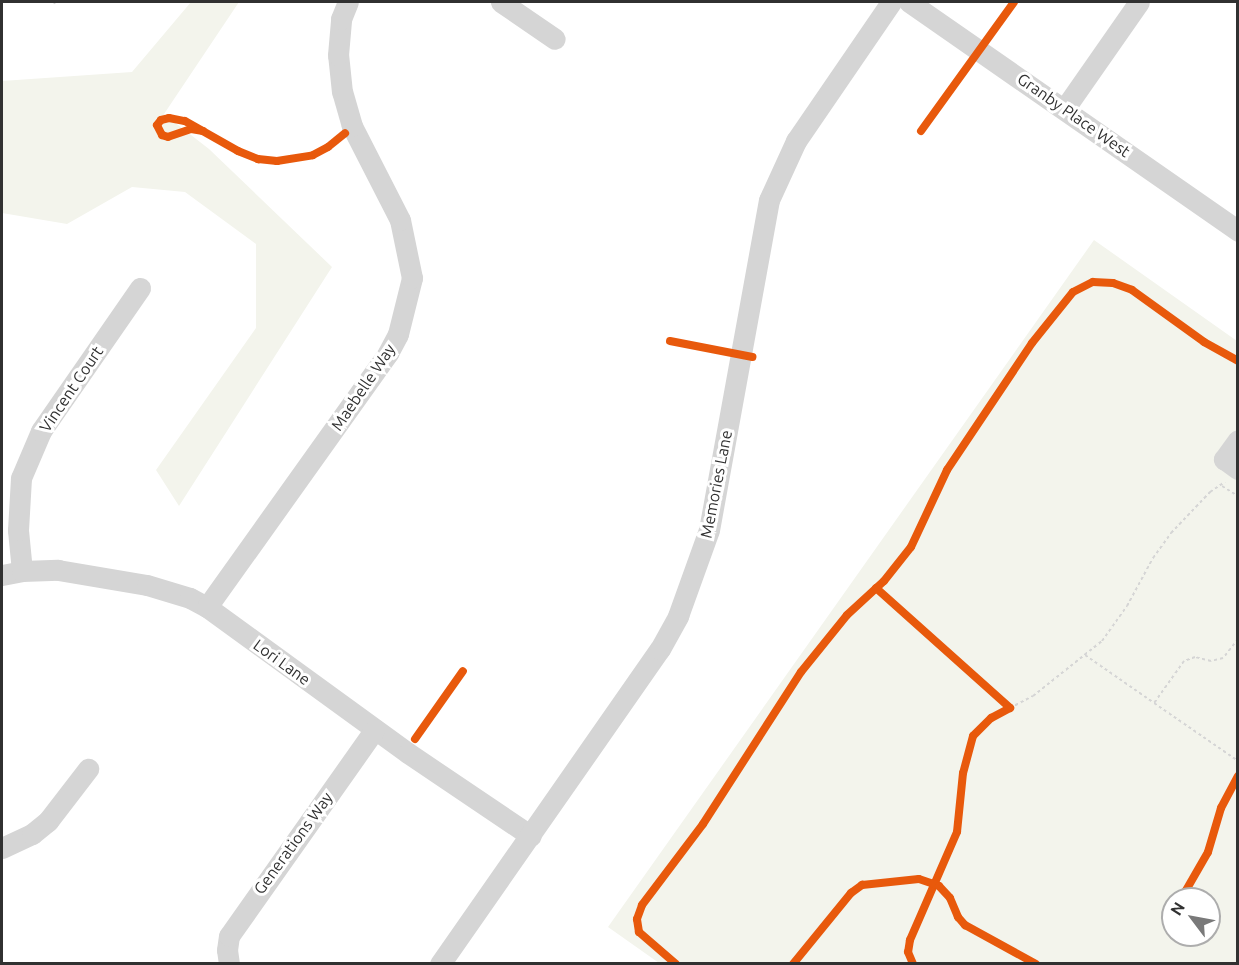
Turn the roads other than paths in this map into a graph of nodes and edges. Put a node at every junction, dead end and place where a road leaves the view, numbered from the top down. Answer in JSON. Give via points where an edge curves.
{"nodes":[{"id":1,"x":348,"y":2,"type":"edge"},
{"id":2,"x":501,"y":2,"type":"edge"},
{"id":3,"x":891,"y":2,"type":"edge"},
{"id":4,"x":909,"y":2,"type":"edge"},
{"id":5,"x":1139,"y":2,"type":"edge"},
{"id":6,"x":555,"y":39,"type":"dead end"},
{"id":7,"x":1065,"y":108,"type":"junction"},
{"id":8,"x":1238,"y":231,"type":"edge"},
{"id":9,"x":140,"y":288,"type":"dead end"},
{"id":10,"x":1238,"y":440,"type":"edge"},
{"id":11,"x":1237,"y":468,"type":"edge"},
{"id":12,"x":12,"y":573,"type":"edge"},
{"id":13,"x":207,"y":607,"type":"junction"},
{"id":14,"x":375,"y":729,"type":"junction"},
{"id":15,"x":88,"y":769,"type":"dead end"},
{"id":16,"x":531,"y":836,"type":"junction"},
{"id":17,"x":2,"y":848,"type":"edge"},
{"id":18,"x":230,"y":963,"type":"edge"},
{"id":19,"x":440,"y":963,"type":"edge"}],
"edges":[{"from":1,"to":13,"type":"street","name":"Maebelle Way","via":[[341,19],[339,46],[342,92],[352,126],[400,220],[412,278],[398,334],[388,353]]},
{"from":2,"to":6,"type":"street"},
{"from":3,"to":16,"type":"street","name":"Memories Lane","via":[[796,141],[769,200],[709,530],[678,616],[660,649]]},
{"from":4,"to":7,"type":"street","name":"Granby Place West"},
{"from":5,"to":7,"type":"street"},
{"from":7,"to":8,"type":"street","name":"Granby Place West"},
{"from":9,"to":12,"type":"street","name":"Vincent Court","via":[[41,431],[21,478]]},
{"from":10,"to":11,"type":"street","via":[[1224,459]]},
{"from":12,"to":13,"type":"street","name":"Lori Lane","via":[[58,570],[147,585],[168,589]]},
{"from":13,"to":14,"type":"street","name":"Lori Lane"},
{"from":14,"to":16,"type":"street","name":"Lori Lane"},
{"from":14,"to":18,"type":"street","name":"Generations Way","via":[[229,936]]},
{"from":15,"to":17,"type":"street","via":[[48,821],[32,834]]},
{"from":16,"to":19,"type":"street","name":"Memories Lane"}]}
